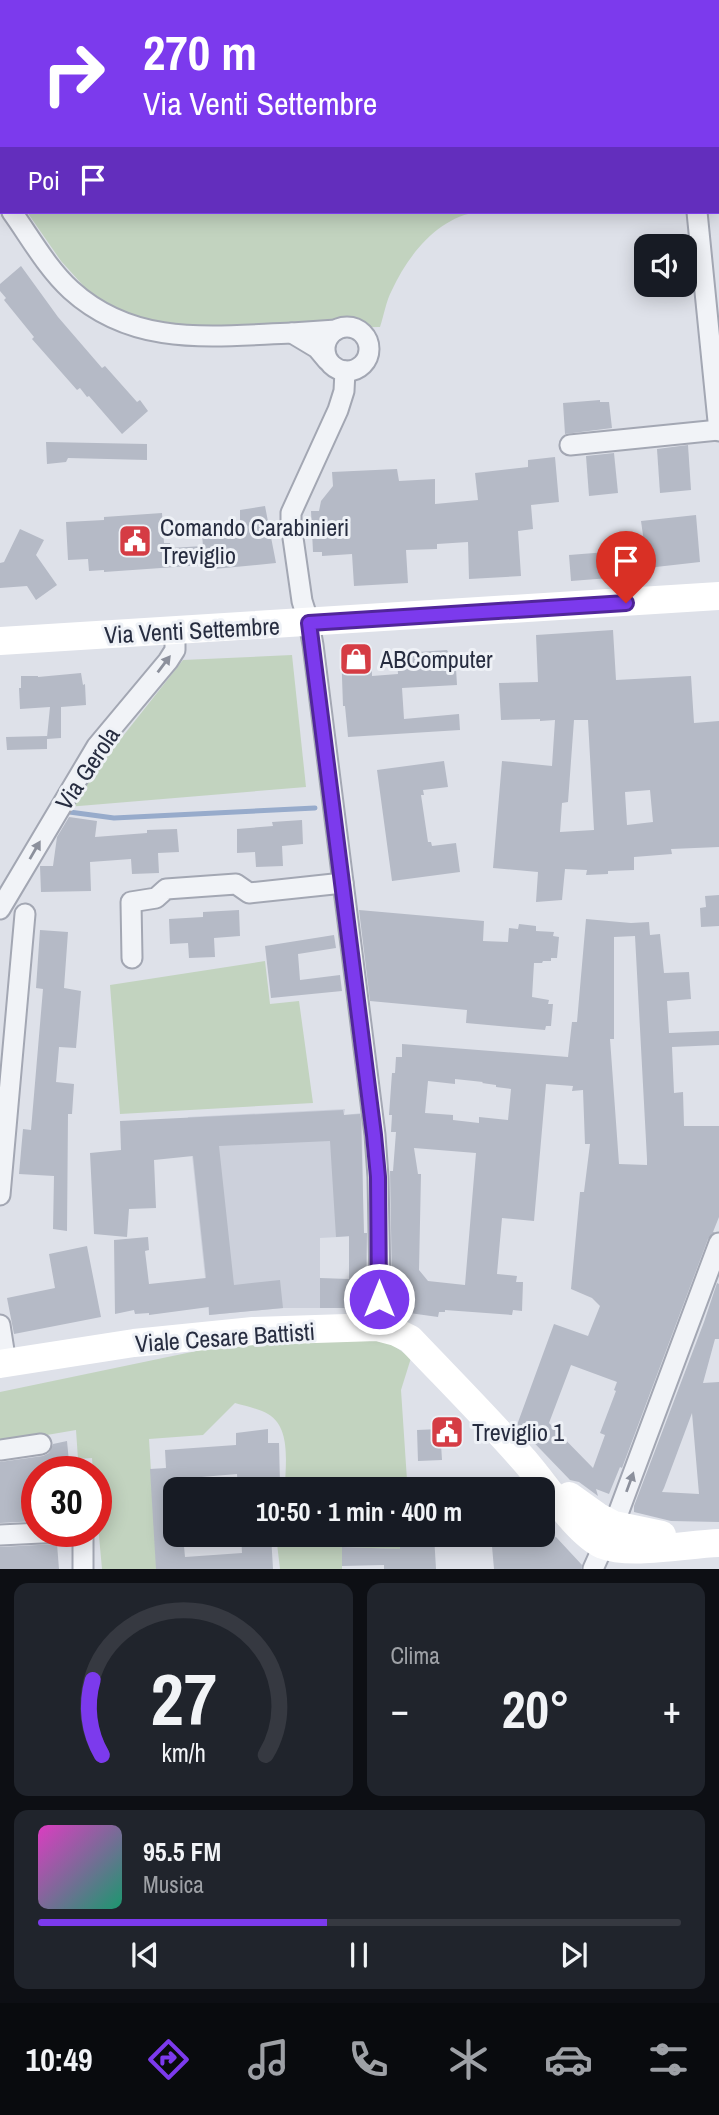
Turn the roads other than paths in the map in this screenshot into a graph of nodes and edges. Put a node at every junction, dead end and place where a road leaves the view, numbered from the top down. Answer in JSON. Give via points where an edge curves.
{"nodes":[{"id":1,"x":13,"y":214,"type":"edge"},
{"id":2,"x":697,"y":214,"type":"edge"},
{"id":3,"x":713,"y":317,"type":"edge"},
{"id":4,"x":336,"y":330,"type":"junction"},
{"id":5,"x":292,"y":333,"type":"junction"},
{"id":6,"x":327,"y":360,"type":"junction"},
{"id":7,"x":345,"y":371,"type":"junction"},
{"id":8,"x":719,"y":430,"type":"edge"},
{"id":9,"x":570,"y":445,"type":"dead end"},
{"id":10,"x":719,"y":596,"type":"edge"},
{"id":11,"x":309,"y":623,"type":"junction"},
{"id":12,"x":175,"y":631,"type":"junction"},
{"id":13,"x":0,"y":641,"type":"edge"},
{"id":14,"x":344,"y":883,"type":"junction"},
{"id":15,"x":0,"y":909,"type":"edge"},
{"id":16,"x":25,"y":914,"type":"dead end"},
{"id":17,"x":132,"y":958,"type":"dead end"},
{"id":18,"x":0,"y":1195,"type":"edge"},
{"id":19,"x":719,"y":1243,"type":"edge"},
{"id":20,"x":0,"y":1325,"type":"edge"},
{"id":21,"x":377,"y":1327,"type":"junction"},
{"id":22,"x":3,"y":1364,"type":"edge"},
{"id":23,"x":41,"y":1444,"type":"dead end"},
{"id":24,"x":0,"y":1450,"type":"edge"},
{"id":25,"x":21,"y":1534,"type":"edge"},
{"id":26,"x":0,"y":1535,"type":"edge"},
{"id":27,"x":713,"y":1543,"type":"edge"},
{"id":28,"x":603,"y":1546,"type":"edge"},
{"id":29,"x":83,"y":1547,"type":"edge"},
{"id":30,"x":83,"y":1569,"type":"edge"}],
"edges":[{"from":1,"to":5,"type":"street","via":[[69,288],[117,320],[187,337]]},
{"from":2,"to":3,"type":"street"},
{"from":3,"to":8,"type":"street"},
{"from":4,"to":5,"type":"street"},
{"from":4,"to":6,"type":"street","via":[[327,340]]},
{"from":4,"to":7,"type":"street","via":[[353,328],[368,341],[365,363]]},
{"from":5,"to":6,"type":"street"},
{"from":6,"to":7,"type":"street"},
{"from":7,"to":11,"type":"street","via":[[338,410],[291,513]]},
{"from":8,"to":9,"type":"street"},
{"from":10,"to":11,"type":"street","name":"Via Venti Settembre"},
{"from":11,"to":12,"type":"street","name":"Via Venti Settembre"},
{"from":11,"to":14,"type":"street"},
{"from":12,"to":13,"type":"street","name":"Via Venti Settembre"},
{"from":15,"to":12,"type":"street","name":"Via Gerola","one_way":true,"via":[[97,747],[168,661]]},
{"from":14,"to":17,"type":"street","via":[[249,892],[236,884],[166,889],[156,898],[131,902]]},
{"from":14,"to":21,"type":"street","via":[[378,1177]]},
{"from":16,"to":18,"type":"street"},
{"from":28,"to":19,"type":"street","one_way":true},
{"from":20,"to":22,"type":"street"},
{"from":21,"to":22,"type":"street","name":"Viale Cesare Battisti","via":[[254,1331],[134,1343]]},
{"from":21,"to":28,"type":"street","name":"Viale Cesare Battisti","via":[[410,1339],[524,1459],[571,1517]]},
{"from":23,"to":24,"type":"street"},
{"from":25,"to":26,"type":"street"},
{"from":27,"to":28,"type":"street","via":[[630,1549]]},
{"from":29,"to":30,"type":"street"}]}
